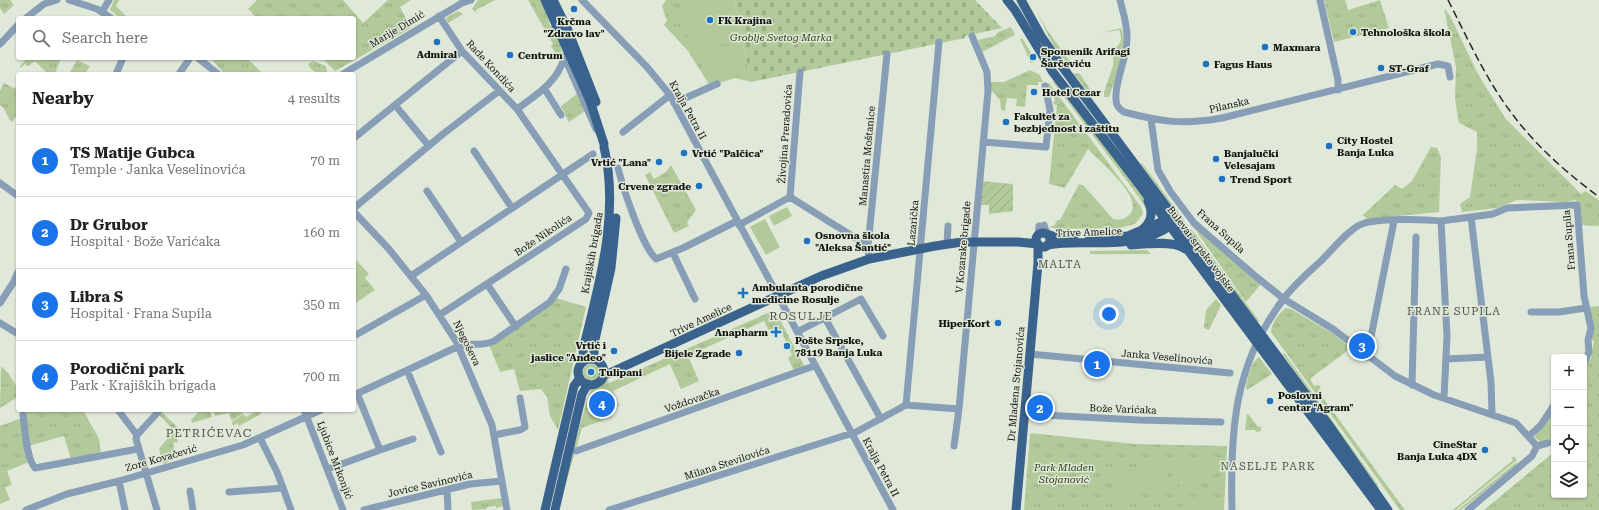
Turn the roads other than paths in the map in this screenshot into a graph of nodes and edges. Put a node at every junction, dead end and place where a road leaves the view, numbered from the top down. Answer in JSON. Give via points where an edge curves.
{"nodes":[{"id":1,"x":57,"y":0,"type":"edge"},
{"id":2,"x":69,"y":0,"type":"edge"},
{"id":3,"x":109,"y":0,"type":"edge"},
{"id":4,"x":472,"y":0,"type":"edge"},
{"id":5,"x":545,"y":0,"type":"edge"},
{"id":6,"x":553,"y":0,"type":"edge"},
{"id":7,"x":559,"y":0,"type":"edge"},
{"id":8,"x":582,"y":0,"type":"edge"},
{"id":9,"x":1007,"y":0,"type":"edge"},
{"id":10,"x":1021,"y":0,"type":"edge"},
{"id":11,"x":1029,"y":0,"type":"edge"},
{"id":12,"x":1120,"y":0,"type":"edge"},
{"id":13,"x":1320,"y":0,"type":"edge"},
{"id":14,"x":462,"y":1,"type":"edge"},
{"id":15,"x":102,"y":12,"type":"junction"},
{"id":16,"x":29,"y":16,"type":"edge"},
{"id":17,"x":108,"y":16,"type":"edge"},
{"id":18,"x":439,"y":16,"type":"junction"},
{"id":19,"x":16,"y":27,"type":"edge"},
{"id":20,"x":567,"y":28,"type":"junction"},
{"id":21,"x":972,"y":36,"type":"dead end"},
{"id":22,"x":563,"y":38,"type":"junction"},
{"id":23,"x":939,"y":42,"type":"dead end"},
{"id":24,"x":0,"y":44,"type":"edge"},
{"id":25,"x":462,"y":51,"type":"junction"},
{"id":26,"x":887,"y":54,"type":"dead end"},
{"id":27,"x":564,"y":56,"type":"junction"},
{"id":28,"x":1055,"y":57,"type":"junction"},
{"id":29,"x":122,"y":60,"type":"edge"},
{"id":30,"x":189,"y":60,"type":"edge"},
{"id":31,"x":200,"y":60,"type":"edge"},
{"id":32,"x":561,"y":69,"type":"junction"},
{"id":33,"x":117,"y":72,"type":"edge"},
{"id":34,"x":180,"y":72,"type":"edge"},
{"id":35,"x":216,"y":72,"type":"edge"},
{"id":36,"x":346,"y":72,"type":"edge"},
{"id":37,"x":571,"y":72,"type":"junction"},
{"id":38,"x":800,"y":72,"type":"dead end"},
{"id":39,"x":1450,"y":77,"type":"dead end"},
{"id":40,"x":717,"y":84,"type":"dead end"},
{"id":41,"x":1045,"y":86,"type":"dead end"},
{"id":42,"x":544,"y":88,"type":"junction"},
{"id":43,"x":1338,"y":90,"type":"junction"},
{"id":44,"x":499,"y":91,"type":"junction"},
{"id":45,"x":670,"y":96,"type":"junction"},
{"id":46,"x":674,"y":103,"type":"junction"},
{"id":47,"x":395,"y":105,"type":"junction"},
{"id":48,"x":518,"y":109,"type":"junction"},
{"id":49,"x":561,"y":115,"type":"dead end"},
{"id":50,"x":1150,"y":119,"type":"junction"},
{"id":51,"x":623,"y":132,"type":"dead end"},
{"id":52,"x":356,"y":136,"type":"edge"},
{"id":53,"x":983,"y":142,"type":"junction"},
{"id":54,"x":605,"y":144,"type":"junction"},
{"id":55,"x":429,"y":146,"type":"junction"},
{"id":56,"x":474,"y":151,"type":"dead end"},
{"id":57,"x":593,"y":154,"type":"dead end"},
{"id":58,"x":618,"y":168,"type":"dead end"},
{"id":59,"x":563,"y":174,"type":"junction"},
{"id":60,"x":0,"y":183,"type":"edge"},
{"id":61,"x":1141,"y":187,"type":"junction"},
{"id":62,"x":427,"y":191,"type":"dead end"},
{"id":63,"x":16,"y":195,"type":"edge"},
{"id":64,"x":790,"y":197,"type":"junction"},
{"id":65,"x":356,"y":206,"type":"edge"},
{"id":66,"x":512,"y":208,"type":"junction"},
{"id":67,"x":356,"y":214,"type":"edge"},
{"id":68,"x":1471,"y":217,"type":"junction"},
{"id":69,"x":1171,"y":220,"type":"junction"},
{"id":70,"x":1394,"y":221,"type":"junction"},
{"id":71,"x":1441,"y":221,"type":"junction"},
{"id":72,"x":738,"y":223,"type":"junction"},
{"id":73,"x":948,"y":226,"type":"dead end"},
{"id":74,"x":1134,"y":234,"type":"junction"},
{"id":75,"x":1042,"y":237,"type":"junction"},
{"id":76,"x":1416,"y":237,"type":"dead end"},
{"id":77,"x":461,"y":242,"type":"junction"},
{"id":78,"x":974,"y":242,"type":"junction"},
{"id":79,"x":947,"y":244,"type":"junction"},
{"id":80,"x":1114,"y":244,"type":"junction"},
{"id":81,"x":868,"y":246,"type":"junction"},
{"id":82,"x":921,"y":248,"type":"junction"},
{"id":83,"x":1188,"y":251,"type":"junction"},
{"id":84,"x":673,"y":253,"type":"junction"},
{"id":85,"x":870,"y":259,"type":"junction"},
{"id":86,"x":566,"y":269,"type":"dead end"},
{"id":87,"x":411,"y":276,"type":"junction"},
{"id":88,"x":16,"y":277,"type":"edge"},
{"id":89,"x":487,"y":284,"type":"junction"},
{"id":90,"x":426,"y":295,"type":"junction"},
{"id":91,"x":778,"y":297,"type":"junction"},
{"id":92,"x":695,"y":299,"type":"dead end"},
{"id":93,"x":1284,"y":299,"type":"junction"},
{"id":94,"x":0,"y":303,"type":"edge"},
{"id":95,"x":1586,"y":308,"type":"junction"},
{"id":96,"x":1531,"y":312,"type":"dead end"},
{"id":97,"x":441,"y":314,"type":"junction"},
{"id":98,"x":825,"y":318,"type":"junction"},
{"id":99,"x":0,"y":323,"type":"edge"},
{"id":100,"x":516,"y":327,"type":"junction"},
{"id":101,"x":797,"y":332,"type":"junction"},
{"id":102,"x":16,"y":333,"type":"edge"},
{"id":103,"x":1262,"y":334,"type":"junction"},
{"id":104,"x":356,"y":335,"type":"edge"},
{"id":105,"x":883,"y":336,"type":"dead end"},
{"id":106,"x":1257,"y":343,"type":"junction"},
{"id":107,"x":459,"y":346,"type":"junction"},
{"id":108,"x":1030,"y":354,"type":"junction"},
{"id":109,"x":1587,"y":356,"type":"edge"},
{"id":110,"x":1367,"y":357,"type":"junction"},
{"id":111,"x":1488,"y":357,"type":"junction"},
{"id":112,"x":594,"y":359,"type":"junction"},
{"id":113,"x":1446,"y":359,"type":"junction"},
{"id":114,"x":584,"y":361,"type":"junction"},
{"id":115,"x":603,"y":366,"type":"junction"},
{"id":116,"x":814,"y":366,"type":"junction"},
{"id":117,"x":625,"y":367,"type":"junction"},
{"id":118,"x":407,"y":370,"type":"junction"},
{"id":119,"x":1230,"y":373,"type":"dead end"},
{"id":120,"x":603,"y":376,"type":"junction"},
{"id":121,"x":580,"y":378,"type":"junction"},
{"id":122,"x":588,"y":384,"type":"junction"},
{"id":123,"x":1412,"y":385,"type":"junction"},
{"id":124,"x":356,"y":394,"type":"edge"},
{"id":125,"x":356,"y":396,"type":"edge"},
{"id":126,"x":520,"y":398,"type":"dead end"},
{"id":127,"x":1444,"y":398,"type":"junction"},
{"id":128,"x":906,"y":405,"type":"junction"},
{"id":129,"x":958,"y":409,"type":"junction"},
{"id":130,"x":1551,"y":410,"type":"edge"},
{"id":131,"x":120,"y":412,"type":"edge"},
{"id":132,"x":158,"y":412,"type":"edge"},
{"id":133,"x":305,"y":413,"type":"edge"},
{"id":134,"x":1024,"y":414,"type":"junction"},
{"id":135,"x":1492,"y":414,"type":"junction"},
{"id":136,"x":23,"y":415,"type":"dead end"},
{"id":137,"x":881,"y":419,"type":"junction"},
{"id":138,"x":1221,"y":422,"type":"dead end"},
{"id":139,"x":852,"y":434,"type":"junction"},
{"id":140,"x":137,"y":435,"type":"junction"},
{"id":141,"x":494,"y":435,"type":"junction"},
{"id":142,"x":1529,"y":436,"type":"junction"},
{"id":143,"x":260,"y":438,"type":"junction"},
{"id":144,"x":413,"y":438,"type":"dead end"},
{"id":145,"x":1548,"y":443,"type":"dead end"},
{"id":146,"x":954,"y":446,"type":"dead end"},
{"id":147,"x":1537,"y":446,"type":"junction"},
{"id":148,"x":138,"y":449,"type":"junction"},
{"id":149,"x":380,"y":450,"type":"junction"},
{"id":150,"x":576,"y":451,"type":"dead end"},
{"id":151,"x":441,"y":452,"type":"dead end"},
{"id":152,"x":328,"y":469,"type":"junction"},
{"id":153,"x":145,"y":473,"type":"junction"},
{"id":154,"x":502,"y":480,"type":"junction"},
{"id":155,"x":119,"y":481,"type":"junction"},
{"id":156,"x":283,"y":488,"type":"junction"},
{"id":157,"x":447,"y":490,"type":"junction"},
{"id":158,"x":190,"y":491,"type":"dead end"},
{"id":159,"x":230,"y":492,"type":"dead end"},
{"id":160,"x":381,"y":508,"type":"edge"},
{"id":161,"x":26,"y":510,"type":"edge"},
{"id":162,"x":125,"y":510,"type":"edge"},
{"id":163,"x":157,"y":510,"type":"edge"},
{"id":164,"x":193,"y":510,"type":"edge"},
{"id":165,"x":291,"y":510,"type":"edge"},
{"id":166,"x":343,"y":510,"type":"edge"},
{"id":167,"x":364,"y":510,"type":"edge"},
{"id":168,"x":448,"y":510,"type":"edge"},
{"id":169,"x":507,"y":510,"type":"edge"},
{"id":170,"x":545,"y":510,"type":"edge"},
{"id":171,"x":554,"y":510,"type":"edge"},
{"id":172,"x":609,"y":510,"type":"edge"},
{"id":173,"x":893,"y":510,"type":"edge"},
{"id":174,"x":1016,"y":510,"type":"edge"},
{"id":175,"x":1232,"y":510,"type":"edge"},
{"id":176,"x":1381,"y":510,"type":"edge"},
{"id":177,"x":1388,"y":510,"type":"edge"},
{"id":178,"x":1468,"y":510,"type":"edge"}],
"edges":[{"from":1,"to":16,"type":"street","via":[[44,4]]},
{"from":2,"to":15,"type":"street"},
{"from":3,"to":15,"type":"street"},
{"from":4,"to":14,"type":"street","name":"Marije Dimić"},
{"from":5,"to":22,"type":"main road","name":"Krajiških brigada"},
{"from":6,"to":20,"type":"main road","name":"Krajiških brigada"},
{"from":7,"to":20,"type":"main road"},
{"from":8,"to":45,"type":"street","name":"Kralja Petra II","via":[[662,79]]},
{"from":9,"to":61,"type":"main road","name":"Bulevar srpske vojske","via":[[1052,71]]},
{"from":10,"to":28,"type":"main road","name":"Bulevar srpske vojske"},
{"from":11,"to":28,"type":"main road"},
{"from":12,"to":50,"type":"street","name":"Pilanska","via":[[1128,35],[1116,99],[1119,108],[1124,112]]},
{"from":13,"to":43,"type":"street"},
{"from":14,"to":18,"type":"street","name":"Marije Dimić"},
{"from":15,"to":17,"type":"street"},
{"from":18,"to":25,"type":"street","name":"Rade Kondića"},
{"from":18,"to":36,"type":"street","name":"Marije Dimić"},
{"from":19,"to":24,"type":"street"},
{"from":20,"to":54,"type":"main road","name":"Krajiških brigada","via":[[600,110]]},
{"from":21,"to":53,"type":"street","name":"V Kozarske brigade","via":[[988,78]]},
{"from":22,"to":27,"type":"street"},
{"from":22,"to":54,"type":"main road","name":"Krajiških brigada"},
{"from":23,"to":82,"type":"street","name":"Lazarička"},
{"from":25,"to":44,"type":"street","name":"Rade Kondića"},
{"from":25,"to":47,"type":"street","via":[[415,84]]},
{"from":26,"to":81,"type":"street","name":"Manastira Moštanice"},
{"from":27,"to":32,"type":"street"},
{"from":27,"to":37,"type":"street"},
{"from":28,"to":69,"type":"main road","name":"Bulevar srpske vojske"},
{"from":29,"to":33,"type":"street"},
{"from":30,"to":34,"type":"street"},
{"from":31,"to":35,"type":"street"},
{"from":32,"to":37,"type":"street"},
{"from":32,"to":42,"type":"street"},
{"from":37,"to":54,"type":"street"},
{"from":38,"to":64,"type":"street","name":"Živojina Preradovića"},
{"from":39,"to":43,"type":"street","name":"Pilanska","via":[[1448,66],[1438,64]]},
{"from":40,"to":46,"type":"street"},
{"from":41,"to":53,"type":"street","via":[[1050,110],[1046,147]]},
{"from":42,"to":48,"type":"street"},
{"from":42,"to":49,"type":"street"},
{"from":43,"to":50,"type":"street","name":"Pilanska","via":[[1197,122]]},
{"from":44,"to":48,"type":"street","name":"Rade Kondića"},
{"from":44,"to":55,"type":"street"},
{"from":45,"to":46,"type":"street","name":"Kralja Petra II"},
{"from":45,"to":51,"type":"street"},
{"from":46,"to":72,"type":"street","name":"Kralja Petra II"},
{"from":47,"to":52,"type":"street"},
{"from":47,"to":55,"type":"street"},
{"from":48,"to":59,"type":"street","name":"Rade Kondića"},
{"from":50,"to":93,"type":"street","name":"Frana Supila","via":[[1158,170],[1192,220]]},
{"from":53,"to":78,"type":"street","name":"V Kozarske brigade"},
{"from":54,"to":112,"type":"main road","name":"Krajiških brigada","via":[[615,180],[614,240],[594,344]]},
{"from":54,"to":114,"type":"main road","name":"Krajiških brigada","via":[[610,174],[611,208],[608,238],[583,350]]},
{"from":55,"to":65,"type":"street"},
{"from":56,"to":66,"type":"street"},
{"from":57,"to":59,"type":"street"},
{"from":58,"to":84,"type":"street","name":"Živojina Preradovića","via":[[632,210],[652,256],[656,259]]},
{"from":59,"to":66,"type":"street"},
{"from":59,"to":89,"type":"street","name":"Bože Nikolića","via":[[587,209],[587,217]]},
{"from":60,"to":63,"type":"street"},
{"from":61,"to":69,"type":"main road","name":"Bulevar srpske vojske"},
{"from":61,"to":74,"type":"main road","via":[[1150,204],[1152,216],[1144,228]]},
{"from":62,"to":77,"type":"street"},
{"from":64,"to":72,"type":"street","name":"Živojina Preradovića"},
{"from":64,"to":81,"type":"street","name":"Živojina Preradovića"},
{"from":66,"to":77,"type":"street"},
{"from":67,"to":87,"type":"street","name":"Njegoševa"},
{"from":68,"to":71,"type":"street","name":"Frana Supila"},
{"from":68,"to":95,"type":"street","name":"Frana Supila","via":[[1493,214],[1507,208],[1577,205]]},
{"from":68,"to":111,"type":"street"},
{"from":69,"to":74,"type":"main road","name":"Trive Amelice"},
{"from":69,"to":80,"type":"main road","name":"Trive Amelice","via":[[1143,238]]},
{"from":69,"to":83,"type":"main road","name":"Bulevar srpske vojske"},
{"from":69,"to":103,"type":"main road","name":"Bulevar srpske vojske"},
{"from":70,"to":71,"type":"street","name":"Frana Supila"},
{"from":70,"to":93,"type":"street","name":"Frana Supila","via":[[1361,224],[1351,231]]},
{"from":70,"to":110,"type":"street"},
{"from":71,"to":113,"type":"street"},
{"from":72,"to":84,"type":"street","name":"Živojina Preradovića"},
{"from":72,"to":91,"type":"street","name":"Kralja Petra II"},
{"from":73,"to":79,"type":"street"},
{"from":74,"to":75,"type":"main road","name":"Trive Amelice","via":[[1098,238]]},
{"from":75,"to":78,"type":"main road","name":"Trive Amelice","via":[[1018,242]]},
{"from":75,"to":80,"type":"main road","name":"Trive Amelice"},
{"from":75,"to":108,"type":"main road","name":"Dr Mladena Stojanovića"},
{"from":76,"to":123,"type":"street"},
{"from":77,"to":87,"type":"street"},
{"from":78,"to":79,"type":"main road","name":"Trive Amelice"},
{"from":78,"to":129,"type":"street","name":"V Kozarske brigade"},
{"from":79,"to":82,"type":"main road","name":"Trive Amelice"},
{"from":80,"to":83,"type":"main road","via":[[1178,245]]},
{"from":81,"to":85,"type":"street","name":"Manastira Moštanice"},
{"from":82,"to":85,"type":"main road","name":"Trive Amelice"},
{"from":82,"to":128,"type":"street","name":"Lazarička"},
{"from":83,"to":106,"type":"main road","name":"Bulevar srpske vojske"},
{"from":84,"to":92,"type":"street"},
{"from":85,"to":91,"type":"main road","name":"Trive Amelice","via":[[831,272]]},
{"from":86,"to":100,"type":"street","via":[[553,299],[542,310]]},
{"from":87,"to":90,"type":"street","name":"Njegoševa"},
{"from":88,"to":94,"type":"street"},
{"from":89,"to":97,"type":"street","name":"Bože Nikolića"},
{"from":89,"to":100,"type":"street"},
{"from":90,"to":97,"type":"street","name":"Njegoševa"},
{"from":90,"to":104,"type":"street"},
{"from":91,"to":101,"type":"street","name":"Kralja Petra II"},
{"from":91,"to":117,"type":"main road","name":"Trive Amelice"},
{"from":93,"to":103,"type":"street","name":"Frana Supila"},
{"from":93,"to":110,"type":"street","name":"Frana Supila","via":[[1333,328]]},
{"from":95,"to":96,"type":"street","via":[[1559,312]]},
{"from":95,"to":109,"type":"street","name":"Frana Supila","via":[[1591,328]]},
{"from":97,"to":107,"type":"street","name":"Njegoševa"},
{"from":98,"to":101,"type":"street"},
{"from":98,"to":105,"type":"street","via":[[861,300]]},
{"from":98,"to":137,"type":"street"},
{"from":99,"to":102,"type":"street"},
{"from":100,"to":107,"type":"street","via":[[489,344],[468,343]]},
{"from":101,"to":116,"type":"street","name":"Kralja Petra II"},
{"from":103,"to":106,"type":"street","name":"Frana Supila"},
{"from":103,"to":177,"type":"main road","name":"Bulevar srpske vojske"},
{"from":106,"to":175,"type":"street","name":"Frana Supila","via":[[1245,372],[1234,422],[1231,451]]},
{"from":106,"to":176,"type":"main road","name":"Bulevar srpske vojske"},
{"from":107,"to":118,"type":"street"},
{"from":107,"to":141,"type":"street","name":"Njegoševa"},
{"from":108,"to":119,"type":"street","name":"Janka Veselinovića"},
{"from":108,"to":134,"type":"main road","name":"Dr Mladena Stojanovića"},
{"from":110,"to":123,"type":"street","name":"Frana Supila"},
{"from":111,"to":113,"type":"street"},
{"from":111,"to":135,"type":"street"},
{"from":112,"to":114,"type":"main road"},
{"from":112,"to":115,"type":"main road"},
{"from":113,"to":127,"type":"street"},
{"from":114,"to":121,"type":"main road","name":"Krajiških brigada","via":[[579,367]]},
{"from":115,"to":117,"type":"main road","name":"Trive Amelice"},
{"from":115,"to":120,"type":"main road"},
{"from":116,"to":139,"type":"street","name":"Kralja Petra II"},
{"from":116,"to":150,"type":"street","name":"Voždovačka"},
{"from":117,"to":120,"type":"main road","name":"Trive Amelice"},
{"from":118,"to":124,"type":"street"},
{"from":118,"to":151,"type":"street"},
{"from":120,"to":122,"type":"main road","via":[[596,384]]},
{"from":121,"to":122,"type":"main road"},
{"from":121,"to":170,"type":"main road","name":"Krajiških brigada","via":[[574,386]]},
{"from":122,"to":171,"type":"main road","via":[[582,394]]},
{"from":123,"to":127,"type":"street","name":"Frana Supila"},
{"from":125,"to":149,"type":"street"},
{"from":126,"to":141,"type":"street","via":[[525,427]]},
{"from":127,"to":135,"type":"street","name":"Frana Supila"},
{"from":128,"to":129,"type":"street"},
{"from":128,"to":137,"type":"street","name":"Kralja Petra II"},
{"from":129,"to":146,"type":"street","name":"V Kozarske brigade"},
{"from":130,"to":142,"type":"street","via":[[1541,425]]},
{"from":131,"to":140,"type":"street"},
{"from":132,"to":140,"type":"street"},
{"from":133,"to":143,"type":"street","name":"Zore Kovačević"},
{"from":133,"to":152,"type":"street","name":"Ljubice Mrkonjić"},
{"from":134,"to":138,"type":"street","name":"Bože Varićaka"},
{"from":134,"to":174,"type":"main road","name":"Dr Mladena Stojanovića"},
{"from":135,"to":142,"type":"street","name":"Frana Supila","via":[[1516,423]]},
{"from":136,"to":148,"type":"street","via":[[31,462],[37,469]]},
{"from":137,"to":139,"type":"street","name":"Kralja Petra II"},
{"from":139,"to":172,"type":"street","name":"Milana Stevilovića"},
{"from":139,"to":173,"type":"street","name":"Kralja Petra II"},
{"from":140,"to":148,"type":"street"},
{"from":141,"to":154,"type":"street","name":"Njegoševa"},
{"from":142,"to":147,"type":"street","name":"Frana Supila"},
{"from":143,"to":153,"type":"street","name":"Zore Kovačević"},
{"from":143,"to":156,"type":"street"},
{"from":144,"to":149,"type":"street"},
{"from":145,"to":147,"type":"street"},
{"from":147,"to":178,"type":"street","via":[[1532,456]]},
{"from":148,"to":153,"type":"street"},
{"from":149,"to":152,"type":"street"},
{"from":152,"to":166,"type":"street","name":"Ljubice Mrkonjić"},
{"from":153,"to":155,"type":"street","name":"Zore Kovačević"},
{"from":153,"to":163,"type":"street"},
{"from":154,"to":157,"type":"street","name":"Jovice Savinovića"},
{"from":154,"to":169,"type":"street","name":"Njegoševa"},
{"from":155,"to":161,"type":"street","name":"Zore Kovačević","via":[[67,494]]},
{"from":155,"to":162,"type":"street","name":"Zore Kovačević"},
{"from":156,"to":159,"type":"street"},
{"from":156,"to":165,"type":"street"},
{"from":157,"to":160,"type":"street","name":"Jovice Savinovića"},
{"from":157,"to":168,"type":"street"},
{"from":158,"to":164,"type":"street"},
{"from":160,"to":167,"type":"street","name":"Jovice Savinovića"}]}
